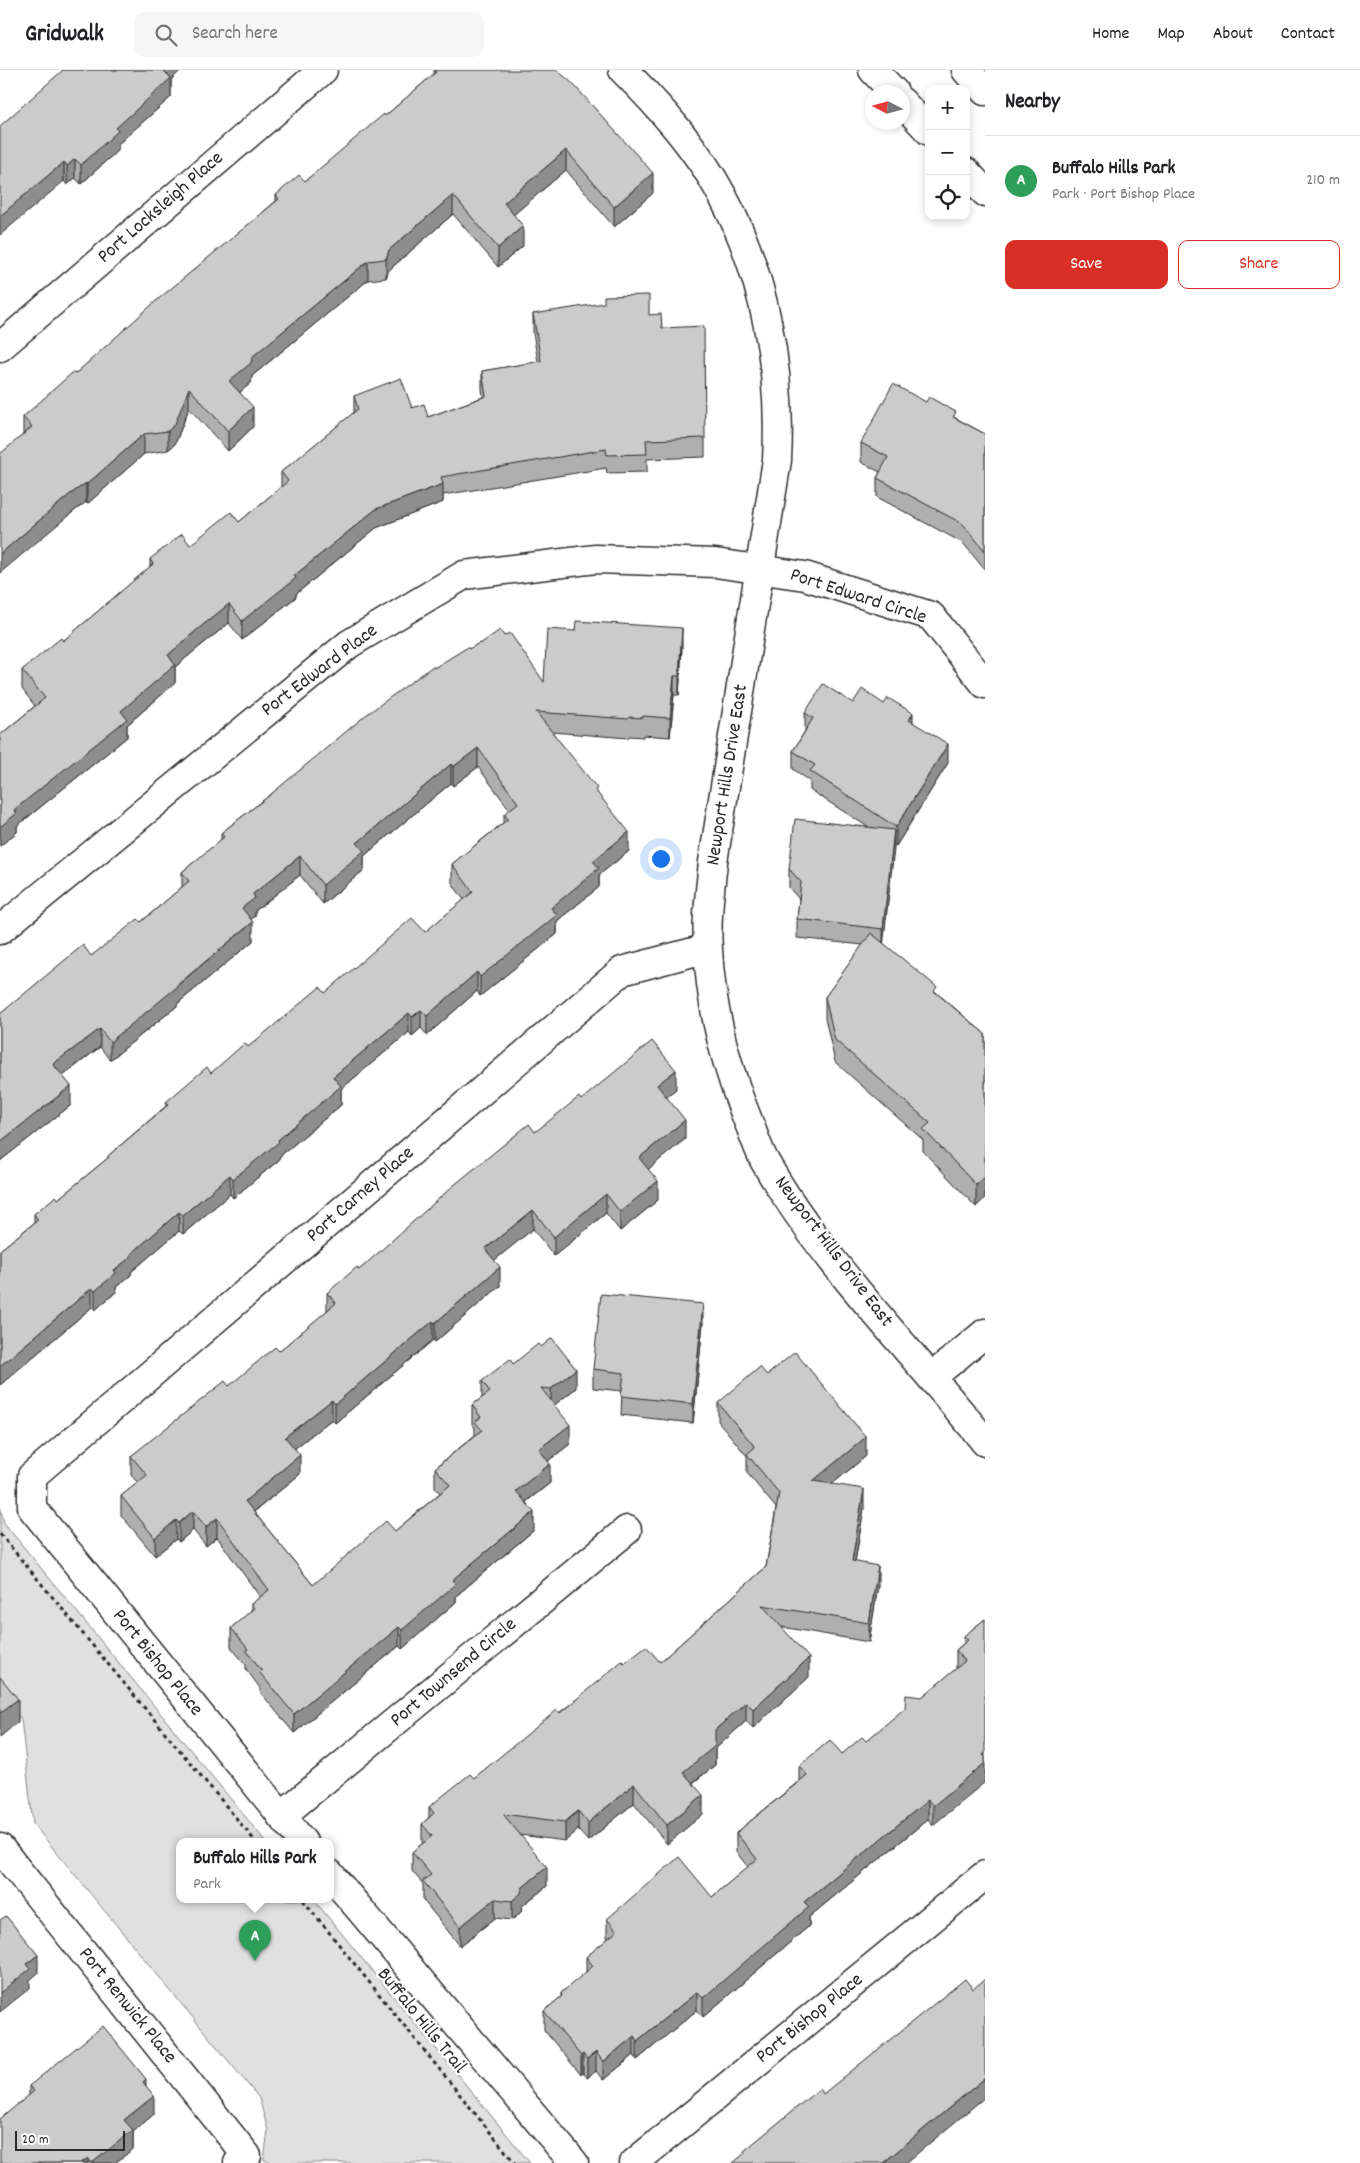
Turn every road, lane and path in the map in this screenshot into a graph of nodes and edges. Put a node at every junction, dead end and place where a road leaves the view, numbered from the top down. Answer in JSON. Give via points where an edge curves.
{"nodes":[{"id":1,"x":323,"y":70,"type":"edge"},
{"id":2,"x":623,"y":70,"type":"edge"},
{"id":3,"x":874,"y":70,"type":"edge"},
{"id":4,"x":966,"y":70,"type":"edge"},
{"id":5,"x":888,"y":85,"type":"edge"},
{"id":6,"x":985,"y":91,"type":"edge"},
{"id":7,"x":910,"y":111,"type":"edge"},
{"id":8,"x":928,"y":130,"type":"edge"},
{"id":9,"x":969,"y":175,"type":"edge"},
{"id":10,"x":985,"y":192,"type":"edge"},
{"id":11,"x":0,"y":347,"type":"edge"},
{"id":12,"x":761,"y":569,"type":"junction"},
{"id":13,"x":985,"y":684,"type":"edge"},
{"id":14,"x":0,"y":930,"type":"edge"},
{"id":15,"x":708,"y":948,"type":"junction"},
{"id":16,"x":985,"y":1332,"type":"edge"},
{"id":17,"x":932,"y":1377,"type":"junction"},
{"id":18,"x":981,"y":1429,"type":"edge"},
{"id":19,"x":32,"y":1476,"type":"joint"},
{"id":20,"x":627,"y":1530,"type":"dead end"},
{"id":21,"x":0,"y":1534,"type":"edge"},
{"id":22,"x":281,"y":1816,"type":"junction"},
{"id":23,"x":253,"y":1838,"type":"edge"},
{"id":24,"x":300,"y":1838,"type":"edge"},
{"id":25,"x":0,"y":1848,"type":"edge"},
{"id":26,"x":985,"y":1875,"type":"edge"},
{"id":27,"x":334,"y":1879,"type":"edge"},
{"id":28,"x":305,"y":1903,"type":"edge"},
{"id":29,"x":238,"y":2163,"type":"edge"},
{"id":30,"x":515,"y":2163,"type":"edge"},
{"id":31,"x":574,"y":2163,"type":"edge"},
{"id":32,"x":634,"y":2163,"type":"edge"}],
"edges":[{"from":1,"to":11,"type":"street","name":"Port Locksleigh Place"},
{"from":2,"to":12,"type":"street","name":"Newport Hills Drive East","via":[[652,98],[689,144],[722,194],[763,302],[780,423],[778,460]]},
{"from":3,"to":5,"type":"street"},
{"from":4,"to":6,"type":"street"},
{"from":7,"to":8,"type":"street"},
{"from":9,"to":10,"type":"street"},
{"from":12,"to":13,"type":"street","name":"Port Edward Circle","via":[[805,576],[931,616]]},
{"from":12,"to":14,"type":"street","name":"Port Edward Place","via":[[715,563],[596,559],[464,575],[349,644]]},
{"from":12,"to":15,"type":"street","name":"Newport Hills Drive East","via":[[713,862]]},
{"from":15,"to":17,"type":"street","name":"Newport Hills Drive East","via":[[724,1054],[764,1158],[798,1214],[837,1265]]},
{"from":15,"to":19,"type":"street","name":"Port Carney Place","via":[[622,972]]},
{"from":16,"to":17,"type":"street"},
{"from":17,"to":18,"type":"street","name":"Newport Hills Drive East"},
{"from":19,"to":22,"type":"street","name":"Port Bishop Place","via":[[32,1508]]},
{"from":20,"to":22,"type":"street","name":"Port Townsend Circle"},
{"from":21,"to":23,"type":"path"},
{"from":22,"to":24,"type":"street","name":"Port Bishop Place"},
{"from":25,"to":29,"type":"street","name":"Port Renwick Place","via":[[247,2156]]},
{"from":26,"to":32,"type":"street","name":"Port Bishop Place"},
{"from":27,"to":31,"type":"street"},
{"from":28,"to":30,"type":"path","name":"Buffalo Hills Trail"}]}
